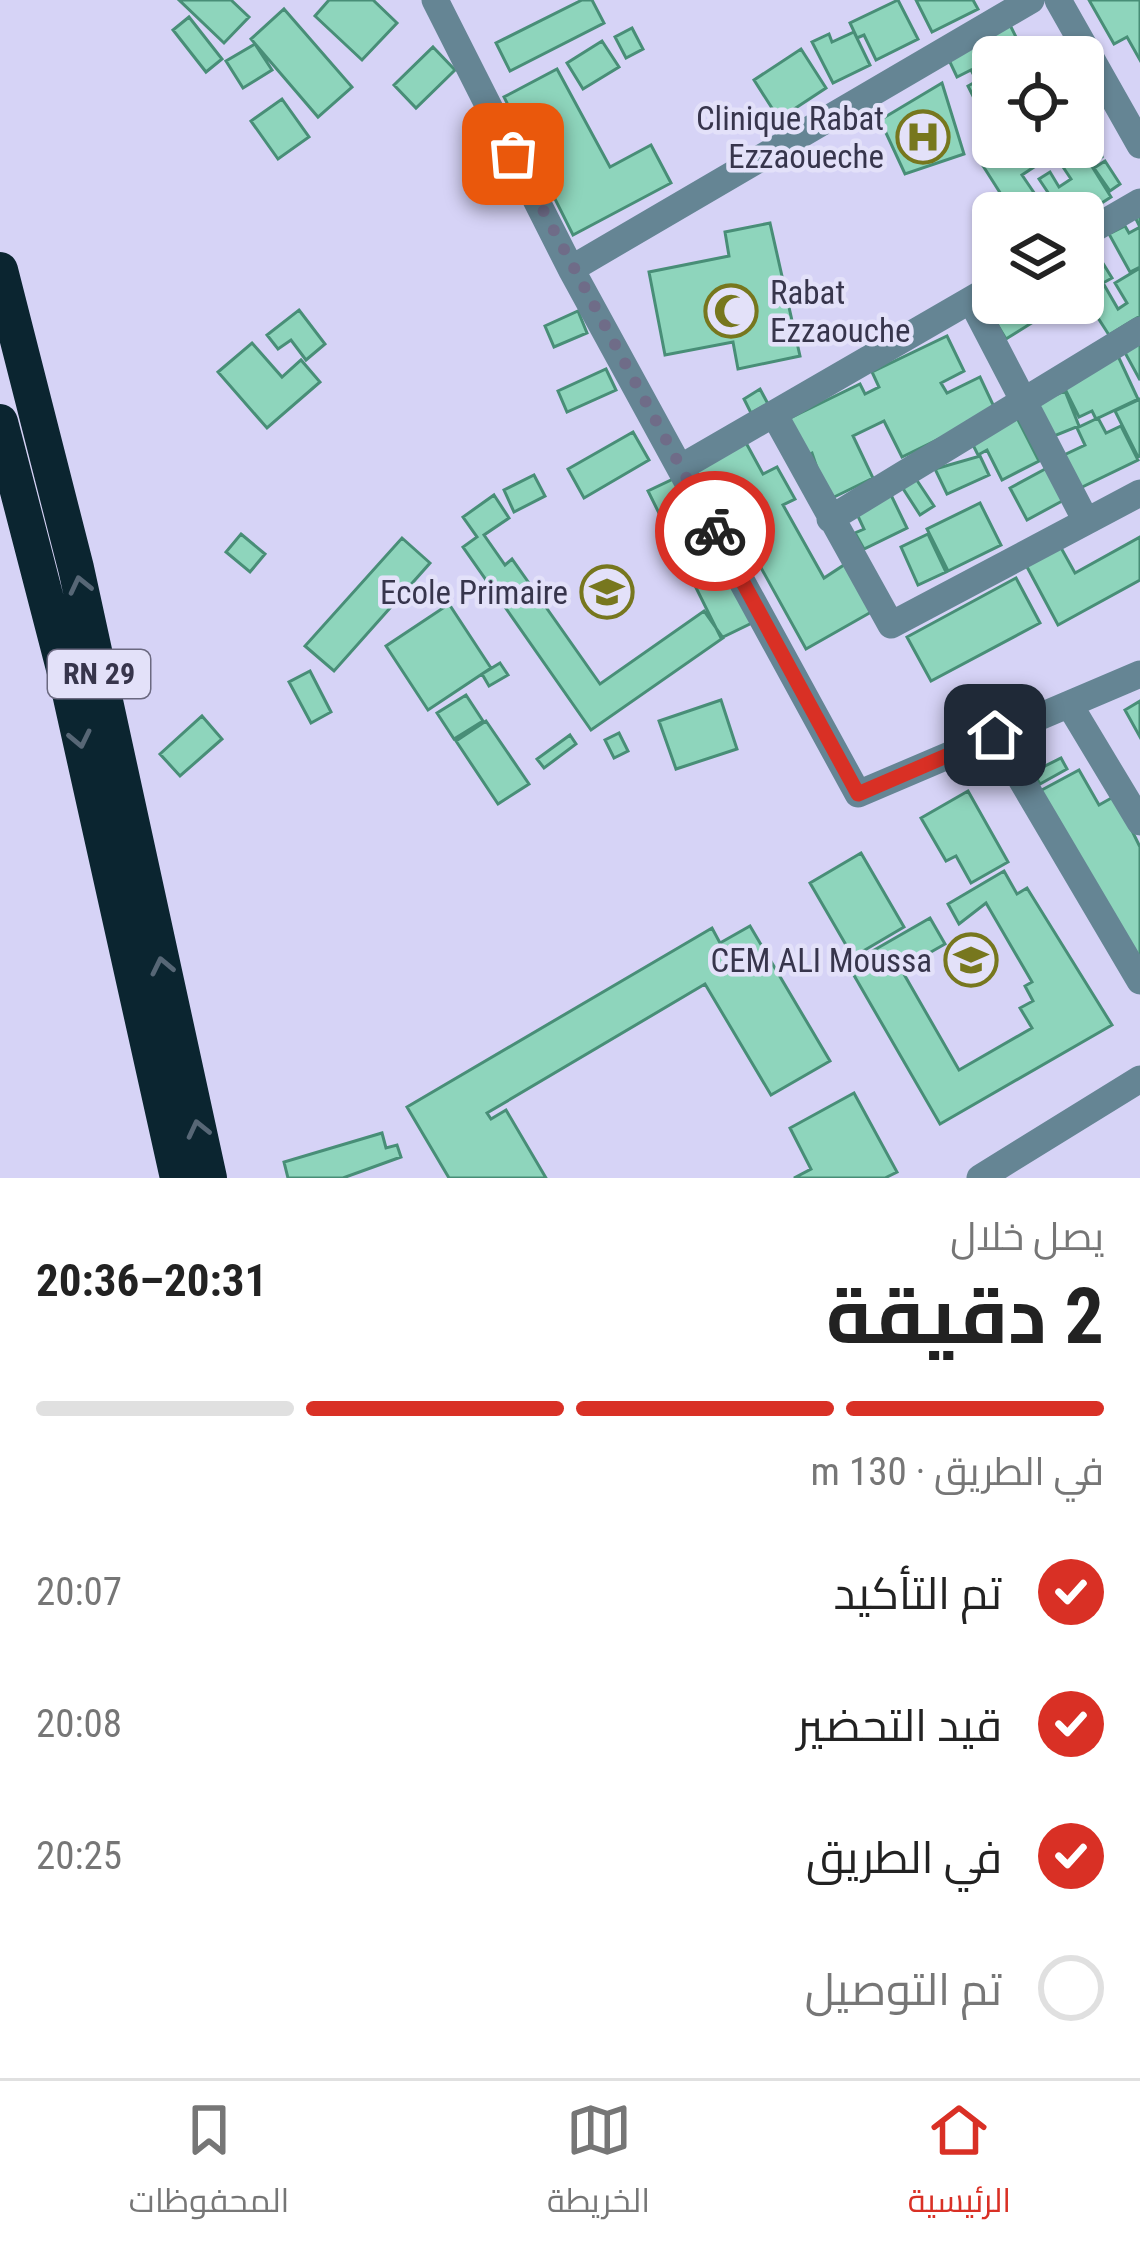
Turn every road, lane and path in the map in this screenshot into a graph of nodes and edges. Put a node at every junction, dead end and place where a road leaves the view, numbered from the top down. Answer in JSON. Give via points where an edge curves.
{"nodes":[{"id":1,"x":436,"y":0,"type":"edge"},
{"id":2,"x":1031,"y":0,"type":"edge"},
{"id":3,"x":1058,"y":0,"type":"edge"},
{"id":4,"x":1140,"y":145,"type":"edge"},
{"id":5,"x":1140,"y":202,"type":"edge"},
{"id":6,"x":1104,"y":223,"type":"edge"},
{"id":7,"x":572,"y":269,"type":"junction"},
{"id":8,"x":0,"y":270,"type":"edge"},
{"id":9,"x":972,"y":300,"type":"edge"},
{"id":10,"x":994,"y":324,"type":"edge"},
{"id":11,"x":1140,"y":330,"type":"edge"},
{"id":12,"x":1025,"y":403,"type":"junction"},
{"id":13,"x":775,"y":414,"type":"junction"},
{"id":14,"x":0,"y":422,"type":"edge"},
{"id":15,"x":680,"y":468,"type":"junction"},
{"id":16,"x":1140,"y":493,"type":"edge"},
{"id":17,"x":830,"y":519,"type":"junction"},
{"id":18,"x":1086,"y":521,"type":"junction"},
{"id":19,"x":1140,"y":674,"type":"edge"},
{"id":20,"x":1069,"y":704,"type":"junction"},
{"id":21,"x":995,"y":735,"type":"junction"},
{"id":22,"x":1139,"y":816,"type":"edge"},
{"id":23,"x":1140,"y":981,"type":"edge"},
{"id":24,"x":1140,"y":1079,"type":"edge"},
{"id":25,"x":178,"y":1178,"type":"edge"},
{"id":26,"x":209,"y":1178,"type":"edge"},
{"id":27,"x":980,"y":1178,"type":"edge"}],
"edges":[{"from":1,"to":7,"type":"street"},
{"from":2,"to":7,"type":"street"},
{"from":3,"to":4,"type":"street"},
{"from":5,"to":6,"type":"street"},
{"from":7,"to":15,"type":"street"},
{"from":26,"to":8,"type":"highway","number":"RN 29","one_way":true,"via":[[76,568]]},
{"from":9,"to":13,"type":"street"},
{"from":10,"to":12,"type":"street"},
{"from":11,"to":12,"type":"street"},
{"from":12,"to":17,"type":"street"},
{"from":12,"to":18,"type":"street"},
{"from":13,"to":15,"type":"street"},
{"from":13,"to":17,"type":"street"},
{"from":14,"to":25,"type":"highway","number":"RN 29","one_way":true,"via":[[68,684]]},
{"from":15,"to":21,"type":"street","via":[[858,794]]},
{"from":16,"to":18,"type":"street"},
{"from":17,"to":18,"type":"street","via":[[891,625]]},
{"from":19,"to":20,"type":"street"},
{"from":20,"to":21,"type":"street"},
{"from":20,"to":22,"type":"street"},
{"from":21,"to":23,"type":"street"},
{"from":24,"to":27,"type":"street"}]}
